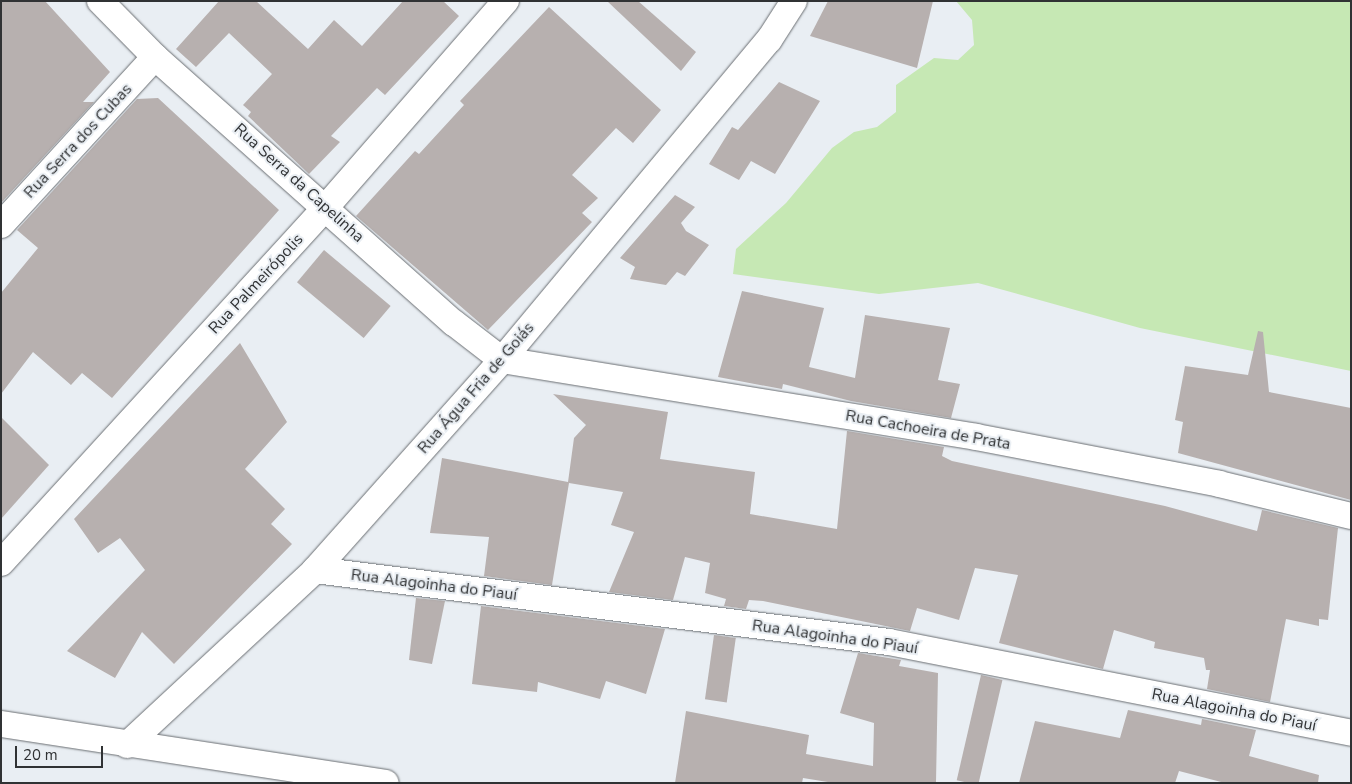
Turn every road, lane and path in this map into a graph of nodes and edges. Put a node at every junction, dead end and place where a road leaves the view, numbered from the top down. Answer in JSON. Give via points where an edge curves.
{"nodes":[{"id":1,"x":100,"y":1,"type":"edge"},
{"id":2,"x":506,"y":1,"type":"edge"},
{"id":3,"x":794,"y":1,"type":"edge"},
{"id":4,"x":156,"y":57,"type":"junction"},
{"id":5,"x":326,"y":207,"type":"junction"},
{"id":6,"x":1,"y":225,"type":"edge"},
{"id":7,"x":502,"y":360,"type":"junction"},
{"id":8,"x":1351,"y":516,"type":"edge"},
{"id":9,"x":1,"y":562,"type":"edge"},
{"id":10,"x":315,"y":570,"type":"junction"},
{"id":11,"x":1,"y":724,"type":"edge"},
{"id":12,"x":1351,"y":733,"type":"edge"},
{"id":13,"x":126,"y":744,"type":"junction"},
{"id":14,"x":386,"y":783,"type":"edge"}],
"edges":[{"from":1,"to":4,"type":"street","name":"Rua Serra da Capelinha"},
{"from":2,"to":5,"type":"street","name":"Rua Palmeirópolis"},
{"from":3,"to":7,"type":"street","name":"Rua Água Fria de Goiás","via":[[769,40]]},
{"from":4,"to":5,"type":"street","name":"Rua Serra da Capelinha"},
{"from":4,"to":6,"type":"street","name":"Rua Serra dos Cubas"},
{"from":5,"to":7,"type":"street","name":"Rua Serra da Capelinha","via":[[454,323]]},
{"from":5,"to":9,"type":"street","name":"Rua Palmeirópolis"},
{"from":7,"to":8,"type":"street","name":"Rua Cachoeira de Prata","via":[[976,437],[1219,484]]},
{"from":7,"to":10,"type":"street","name":"Rua Água Fria de Goiás"},
{"from":10,"to":12,"type":"street","name":"Rua Alagoinha do Piauí","via":[[889,642]]},
{"from":10,"to":13,"type":"street","name":"Rua Água Fria de Goiás"},
{"from":11,"to":13,"type":"street"},
{"from":13,"to":14,"type":"street"}]}
